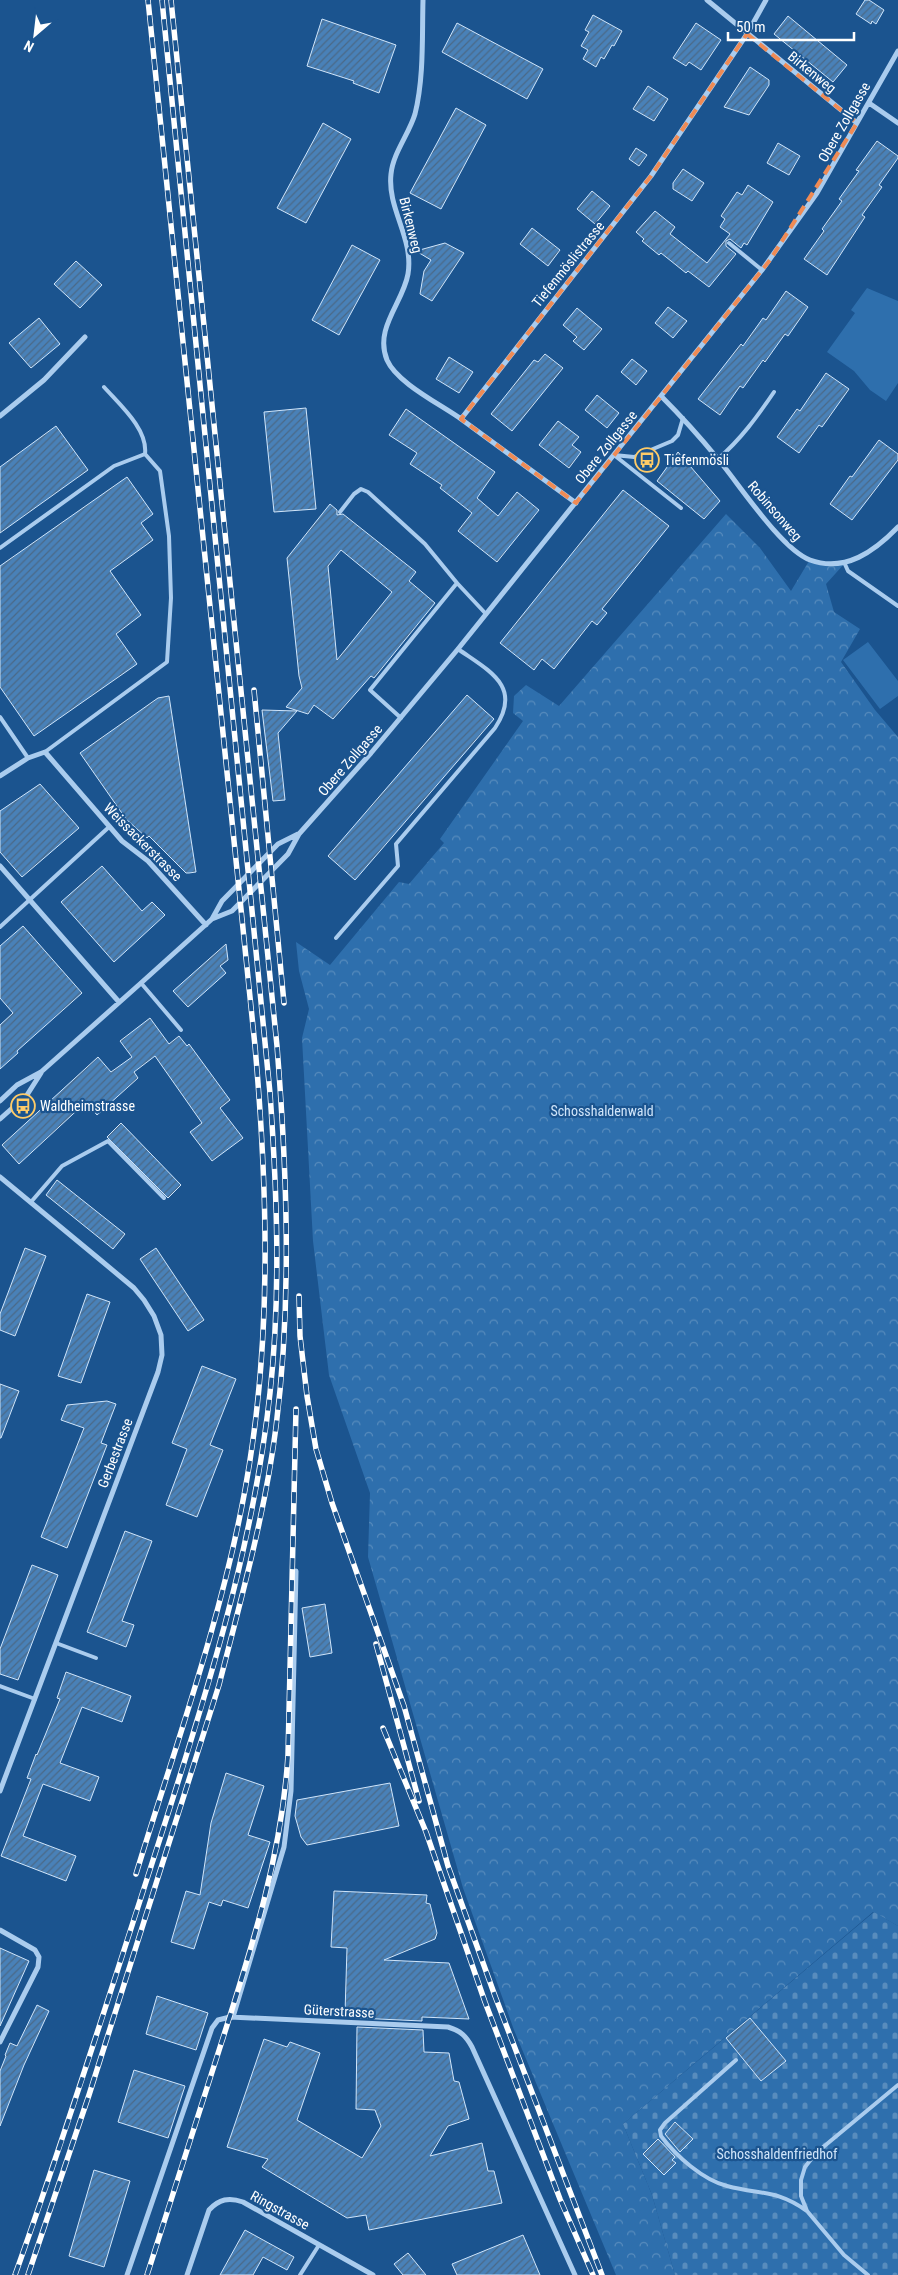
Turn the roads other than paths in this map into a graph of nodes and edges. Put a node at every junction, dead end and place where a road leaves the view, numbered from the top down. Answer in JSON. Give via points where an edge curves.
{"nodes":[{"id":1,"x":423,"y":0,"type":"edge"},
{"id":2,"x":707,"y":0,"type":"edge"},
{"id":3,"x":766,"y":0,"type":"edge"},
{"id":4,"x":747,"y":34,"type":"junction"},
{"id":5,"x":898,"y":50,"type":"edge"},
{"id":6,"x":869,"y":103,"type":"junction"},
{"id":7,"x":898,"y":123,"type":"edge"},
{"id":8,"x":857,"y":124,"type":"junction"},
{"id":9,"x":729,"y":243,"type":"dead end"},
{"id":10,"x":762,"y":270,"type":"junction"},
{"id":11,"x":85,"y":337,"type":"dead end"},
{"id":12,"x":104,"y":387,"type":"dead end"},
{"id":13,"x":774,"y":392,"type":"dead end"},
{"id":14,"x":662,"y":396,"type":"junction"},
{"id":15,"x":0,"y":416,"type":"edge"},
{"id":16,"x":683,"y":418,"type":"junction"},
{"id":17,"x":460,"y":419,"type":"junction"},
{"id":18,"x":145,"y":454,"type":"junction"},
{"id":19,"x":614,"y":455,"type":"junction"},
{"id":20,"x":718,"y":459,"type":"junction"},
{"id":21,"x":576,"y":503,"type":"junction"},
{"id":22,"x":680,"y":508,"type":"dead end"},
{"id":23,"x":340,"y":512,"type":"dead end"},
{"id":24,"x":898,"y":527,"type":"edge"},
{"id":25,"x":0,"y":548,"type":"edge"},
{"id":26,"x":844,"y":562,"type":"junction"},
{"id":27,"x":457,"y":583,"type":"junction"},
{"id":28,"x":898,"y":606,"type":"edge"},
{"id":29,"x":486,"y":614,"type":"junction"},
{"id":30,"x":458,"y":649,"type":"junction"},
{"id":31,"x":0,"y":717,"type":"edge"},
{"id":32,"x":401,"y":718,"type":"junction"},
{"id":33,"x":45,"y":752,"type":"junction"},
{"id":34,"x":28,"y":758,"type":"junction"},
{"id":35,"x":0,"y":776,"type":"edge"},
{"id":36,"x":109,"y":827,"type":"junction"},
{"id":37,"x":299,"y":834,"type":"junction"},
{"id":38,"x":0,"y":866,"type":"edge"},
{"id":39,"x":30,"y":900,"type":"junction"},
{"id":40,"x":212,"y":919,"type":"junction"},
{"id":41,"x":206,"y":925,"type":"junction"},
{"id":42,"x":0,"y":927,"type":"edge"},
{"id":43,"x":336,"y":938,"type":"dead end"},
{"id":44,"x":141,"y":983,"type":"junction"},
{"id":45,"x":119,"y":1002,"type":"junction"},
{"id":46,"x":181,"y":1030,"type":"dead end"},
{"id":47,"x":41,"y":1072,"type":"junction"},
{"id":48,"x":0,"y":1101,"type":"edge"},
{"id":49,"x":0,"y":1119,"type":"edge"},
{"id":50,"x":0,"y":1177,"type":"edge"},
{"id":51,"x":164,"y":1198,"type":"dead end"},
{"id":52,"x":31,"y":1202,"type":"junction"},
{"id":53,"x":296,"y":1571,"type":"dead end"},
{"id":54,"x":56,"y":1643,"type":"junction"},
{"id":55,"x":96,"y":1658,"type":"dead end"},
{"id":56,"x":0,"y":1686,"type":"edge"},
{"id":57,"x":34,"y":1699,"type":"junction"},
{"id":58,"x":0,"y":1791,"type":"edge"},
{"id":59,"x":0,"y":1930,"type":"edge"},
{"id":60,"x":233,"y":2017,"type":"junction"},
{"id":61,"x":0,"y":2042,"type":"edge"},
{"id":62,"x":736,"y":2060,"type":"dead end"},
{"id":63,"x":898,"y":2085,"type":"edge"},
{"id":64,"x":807,"y":2211,"type":"junction"},
{"id":65,"x":319,"y":2245,"type":"junction"},
{"id":66,"x":127,"y":2275,"type":"edge"},
{"id":67,"x":187,"y":2275,"type":"edge"},
{"id":68,"x":300,"y":2275,"type":"edge"},
{"id":69,"x":373,"y":2275,"type":"edge"},
{"id":70,"x":576,"y":2275,"type":"edge"},
{"id":71,"x":868,"y":2275,"type":"edge"}],
"edges":[{"from":1,"to":17,"type":"street","name":"Birkenweg","via":[[415,113],[391,172],[394,206],[408,245],[408,274],[389,318],[384,346],[398,376]]},
{"from":2,"to":4,"type":"street","name":"Birkenweg"},
{"from":3,"to":4,"type":"street","name":"Tiefenmöslistrasse"},
{"from":4,"to":8,"type":"street","name":"Birkenweg"},
{"from":4,"to":17,"type":"street","name":"Tiefenmöslistrasse","via":[[651,176]]},
{"from":5,"to":6,"type":"street","name":"Obere Zollgasse"},
{"from":6,"to":7,"type":"street"},
{"from":6,"to":8,"type":"street","name":"Obere Zollgasse"},
{"from":8,"to":10,"type":"street","name":"Obere Zollgasse","via":[[799,220]]},
{"from":9,"to":10,"type":"lane"},
{"from":10,"to":14,"type":"street","name":"Obere Zollgasse"},
{"from":11,"to":15,"type":"street","via":[[44,380]]},
{"from":12,"to":18,"type":"lane","via":[[140,432],[146,445]]},
{"from":13,"to":20,"type":"lane","via":[[749,429]]},
{"from":14,"to":16,"type":"street","name":"Robinsonweg"},
{"from":14,"to":19,"type":"street","name":"Obere Zollgasse"},
{"from":16,"to":19,"type":"lane","via":[[672,441],[634,457]]},
{"from":16,"to":20,"type":"street","name":"Robinsonweg"},
{"from":17,"to":21,"type":"street"},
{"from":18,"to":25,"type":"lane","via":[[114,466]]},
{"from":18,"to":33,"type":"lane","via":[[160,471],[169,536],[171,598],[167,662]]},
{"from":19,"to":21,"type":"street","name":"Obere Zollgasse"},
{"from":19,"to":22,"type":"lane"},
{"from":20,"to":26,"type":"street","name":"Robinsonweg","via":[[795,551],[815,561]]},
{"from":21,"to":29,"type":"street","name":"Obere Zollgasse"},
{"from":23,"to":27,"type":"lane","via":[[360,489],[368,492],[424,544]]},
{"from":24,"to":26,"type":"street","name":"Robinsonweg","via":[[876,549]]},
{"from":26,"to":28,"type":"lane","via":[[848,571]]},
{"from":27,"to":29,"type":"lane"},
{"from":27,"to":32,"type":"lane","via":[[370,690]]},
{"from":29,"to":30,"type":"street","name":"Obere Zollgasse"},
{"from":30,"to":32,"type":"street","name":"Obere Zollgasse"},
{"from":30,"to":43,"type":"lane","via":[[495,676],[504,688],[505,710],[495,728],[396,844],[398,866]]},
{"from":31,"to":34,"type":"lane"},
{"from":32,"to":37,"type":"street","name":"Obere Zollgasse"},
{"from":33,"to":34,"type":"street"},
{"from":33,"to":36,"type":"street","name":"Weissackerstrasse"},
{"from":34,"to":35,"type":"street"},
{"from":36,"to":39,"type":"lane"},
{"from":36,"to":41,"type":"street","name":"Weissackerstrasse","via":[[148,861]]},
{"from":37,"to":40,"type":"street","name":"Obere Zollgasse","via":[[278,844],[222,901]]},
{"from":37,"to":40,"type":"street","name":"Obere Zollgasse","via":[[288,854],[232,910]]},
{"from":38,"to":39,"type":"street"},
{"from":39,"to":42,"type":"lane"},
{"from":39,"to":45,"type":"street"},
{"from":40,"to":41,"type":"street","name":"Obere Zollgasse"},
{"from":41,"to":44,"type":"street","name":"Obere Zollgasse"},
{"from":44,"to":45,"type":"street","name":"Obere Zollgasse"},
{"from":44,"to":46,"type":"lane"},
{"from":45,"to":47,"type":"street","name":"Obere Zollgasse"},
{"from":47,"to":48,"type":"street","name":"Obere Zollgasse","via":[[17,1085]]},
{"from":47,"to":49,"type":"street","name":"Obere Zollgasse","via":[[27,1095]]},
{"from":50,"to":52,"type":"street","name":"Gerbestrasse"},
{"from":51,"to":52,"type":"lane","via":[[108,1141],[62,1166]]},
{"from":52,"to":54,"type":"street","name":"Gerbestrasse","via":[[134,1288],[154,1316],[161,1335],[162,1355],[158,1372]]},
{"from":53,"to":60,"type":"street","via":[[291,1791],[284,1847]]},
{"from":54,"to":55,"type":"lane"},
{"from":54,"to":57,"type":"street","name":"Gerbestrasse"},
{"from":56,"to":57,"type":"lane"},
{"from":57,"to":58,"type":"street","name":"Gerbestrasse"},
{"from":59,"to":61,"type":"street","via":[[35,1950],[39,1957],[38,1967]]},
{"from":60,"to":66,"type":"street","name":"Güterstrasse","via":[[218,2020],[212,2028]]},
{"from":60,"to":70,"type":"street","name":"Güterstrasse","via":[[458,2030],[472,2047]]},
{"from":62,"to":64,"type":"lane","via":[[665,2123],[660,2130],[661,2136],[710,2180],[779,2196]]},
{"from":63,"to":64,"type":"lane","via":[[808,2162],[800,2188]]},
{"from":64,"to":71,"type":"lane","via":[[844,2256]]},
{"from":65,"to":67,"type":"street","name":"Ringstrasse","via":[[243,2202],[228,2199],[216,2202],[208,2210]]},
{"from":65,"to":68,"type":"lane"},
{"from":65,"to":69,"type":"street","name":"Ringstrasse"}]}
